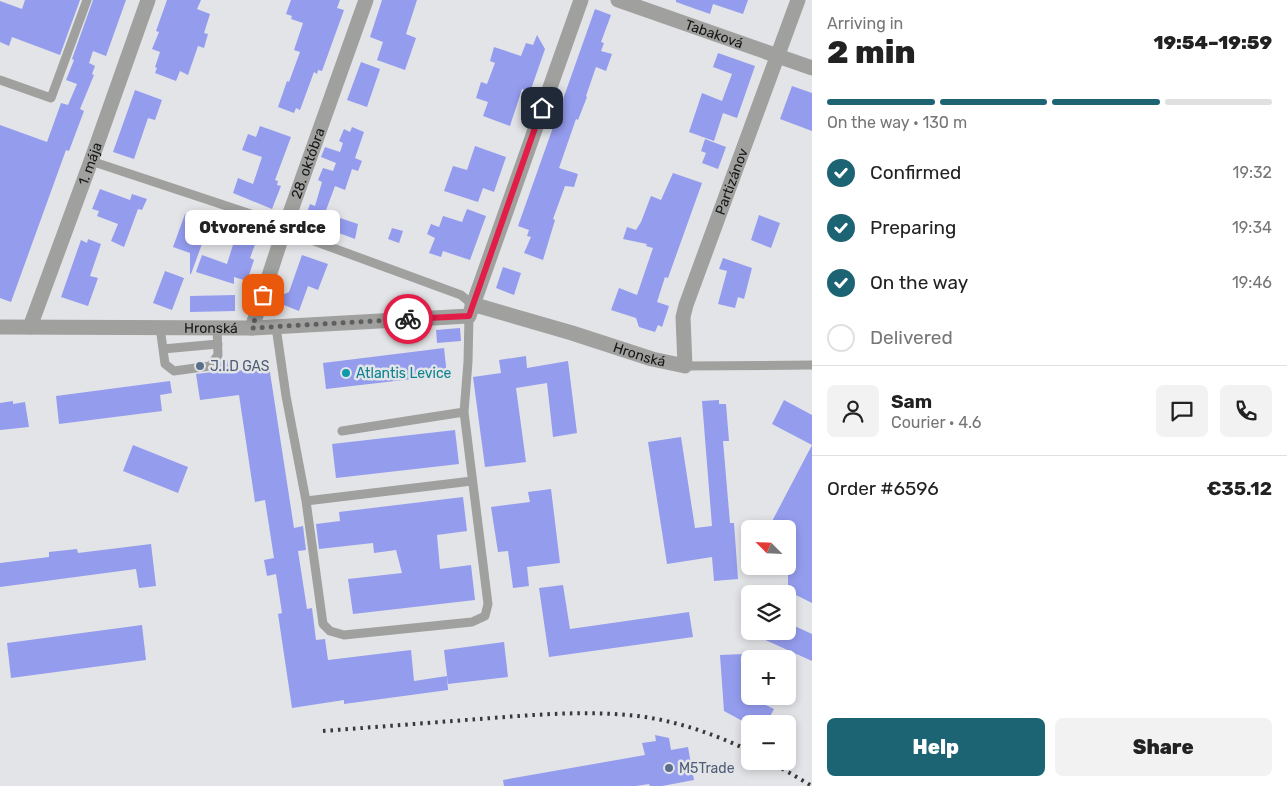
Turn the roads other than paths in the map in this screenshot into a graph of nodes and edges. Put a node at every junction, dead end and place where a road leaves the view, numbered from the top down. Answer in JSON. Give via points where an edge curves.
{"nodes":[{"id":1,"x":87,"y":0,"type":"edge"},
{"id":2,"x":148,"y":0,"type":"edge"},
{"id":3,"x":366,"y":0,"type":"edge"},
{"id":4,"x":581,"y":0,"type":"edge"},
{"id":5,"x":618,"y":0,"type":"edge"},
{"id":6,"x":798,"y":0,"type":"edge"},
{"id":7,"x":778,"y":56,"type":"junction"},
{"id":8,"x":812,"y":68,"type":"edge"},
{"id":9,"x":0,"y":80,"type":"edge"},
{"id":10,"x":91,"y":161,"type":"junction"},
{"id":11,"x":284,"y":230,"type":"junction"},
{"id":12,"x":471,"y":310,"type":"junction"},
{"id":13,"x":0,"y":327,"type":"edge"},
{"id":14,"x":30,"y":327,"type":"junction"},
{"id":15,"x":276,"y":327,"type":"junction"},
{"id":16,"x":160,"y":328,"type":"junction"},
{"id":17,"x":218,"y":328,"type":"junction"},
{"id":18,"x":252,"y":328,"type":"junction"},
{"id":19,"x":218,"y":344,"type":"junction"},
{"id":20,"x":163,"y":348,"type":"junction"},
{"id":21,"x":812,"y":365,"type":"edge"},
{"id":22,"x":685,"y":366,"type":"junction"},
{"id":23,"x":464,"y":412,"type":"junction"},
{"id":24,"x":342,"y":431,"type":"dead end"},
{"id":25,"x":472,"y":481,"type":"junction"},
{"id":26,"x":306,"y":501,"type":"junction"}],
"edges":[{"from":1,"to":9,"type":"lane","via":[[51,98]]},
{"from":2,"to":10,"type":"street","name":"1. mája"},
{"from":3,"to":11,"type":"street","name":"28. októbra"},
{"from":4,"to":12,"type":"street"},
{"from":5,"to":7,"type":"street","name":"Tabaková"},
{"from":6,"to":7,"type":"street","name":"Partizánov"},
{"from":7,"to":8,"type":"street","name":"Tabaková"},
{"from":7,"to":22,"type":"street","name":"Partizánov","via":[[686,305],[683,317]]},
{"from":10,"to":11,"type":"lane","name":"Hronská","via":[[272,221]]},
{"from":10,"to":14,"type":"street","name":"1. mája"},
{"from":11,"to":12,"type":"lane","name":"Hronská","via":[[461,295]]},
{"from":11,"to":18,"type":"street","name":"28. októbra"},
{"from":12,"to":15,"type":"street","name":"Hronská"},
{"from":12,"to":22,"type":"street","name":"Hronská","via":[[572,333],[652,359]]},
{"from":12,"to":23,"type":"lane"},
{"from":13,"to":14,"type":"street","name":"Hronská"},
{"from":14,"to":16,"type":"street","name":"Hronská"},
{"from":15,"to":18,"type":"street","name":"Hronská"},
{"from":15,"to":26,"type":"lane"},
{"from":16,"to":17,"type":"street","name":"Hronská"},
{"from":16,"to":20,"type":"lane"},
{"from":17,"to":18,"type":"street","name":"Hronská"},
{"from":17,"to":19,"type":"lane"},
{"from":19,"to":20,"type":"lane"},
{"from":19,"to":20,"type":"lane","via":[[218,355],[210,366],[174,371],[165,364]]},
{"from":21,"to":22,"type":"lane","name":"Hronská"},
{"from":23,"to":24,"type":"lane"},
{"from":23,"to":25,"type":"lane"},
{"from":25,"to":26,"type":"lane"},
{"from":25,"to":26,"type":"lane","via":[[488,604],[485,616],[472,622],[344,635],[330,631],[323,624]]}]}
